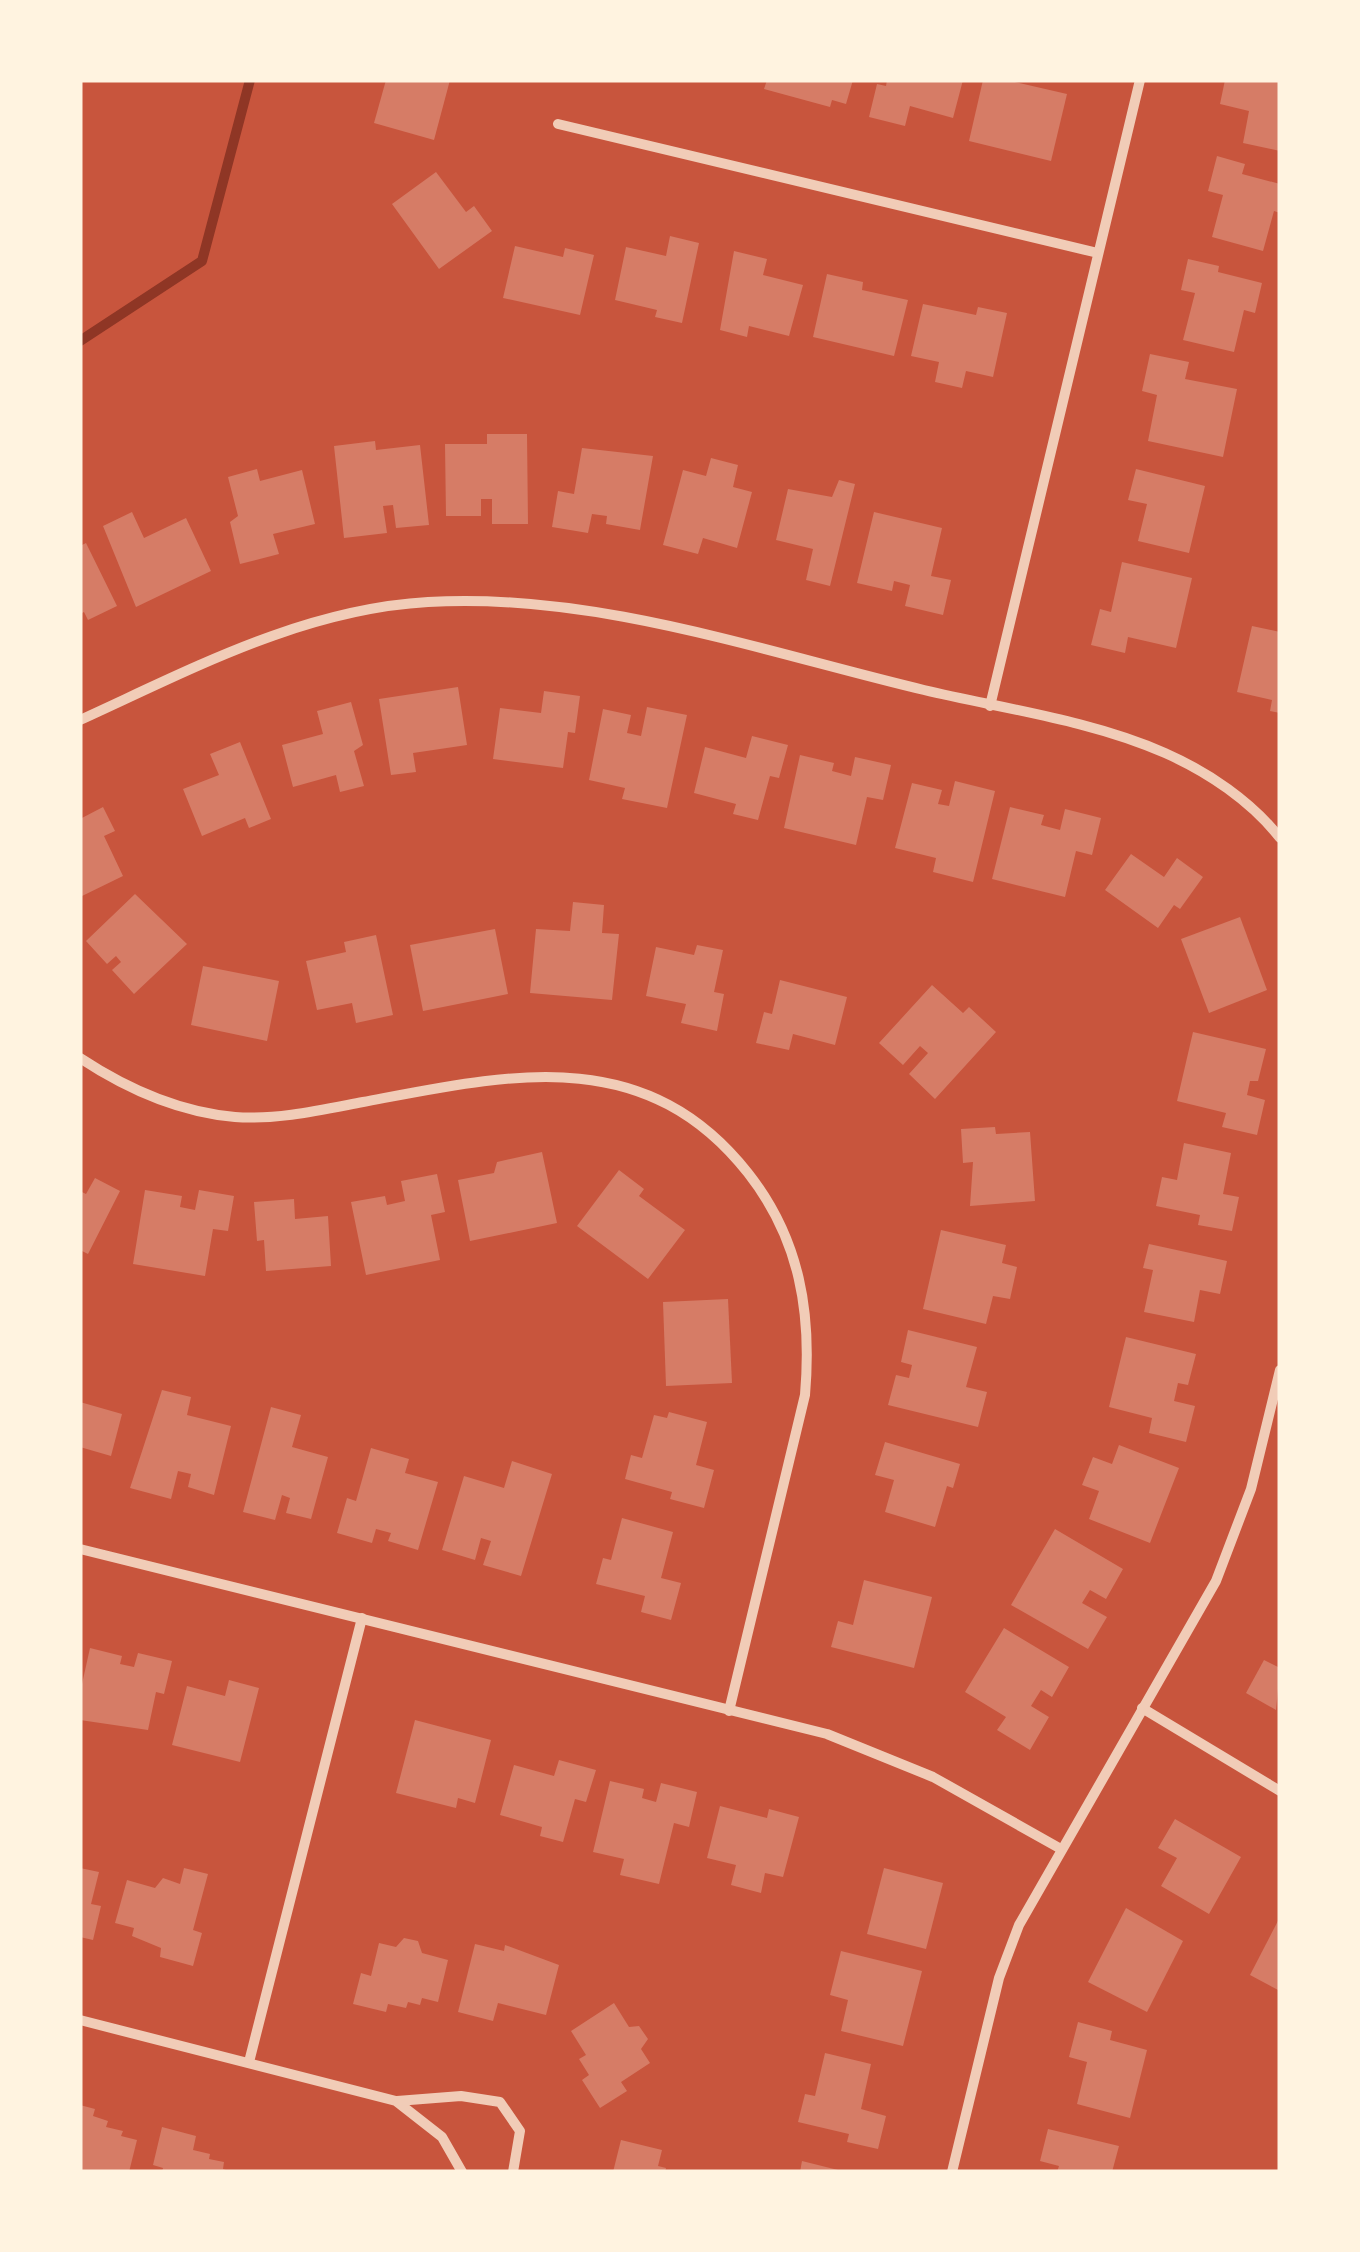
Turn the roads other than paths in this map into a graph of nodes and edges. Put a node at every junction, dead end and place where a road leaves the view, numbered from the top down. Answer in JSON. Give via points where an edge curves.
{"nodes":[{"id":1,"x":1140,"y":80,"type":"edge"},
{"id":2,"x":558,"y":124,"type":"dead end"},
{"id":3,"x":1098,"y":253,"type":"junction"},
{"id":4,"x":990,"y":706,"type":"junction"},
{"id":5,"x":80,"y":720,"type":"edge"},
{"id":6,"x":1279,"y":834,"type":"edge"},
{"id":7,"x":80,"y":1058,"type":"edge"},
{"id":8,"x":1280,"y":1370,"type":"edge"},
{"id":9,"x":80,"y":1550,"type":"edge"},
{"id":10,"x":362,"y":1618,"type":"junction"},
{"id":11,"x":1142,"y":1708,"type":"junction"},
{"id":12,"x":729,"y":1710,"type":"junction"},
{"id":13,"x":1280,"y":1791,"type":"edge"},
{"id":14,"x":1060,"y":1849,"type":"junction"},
{"id":15,"x":80,"y":2020,"type":"edge"},
{"id":16,"x":249,"y":2062,"type":"junction"},
{"id":17,"x":396,"y":2101,"type":"junction"},
{"id":18,"x":462,"y":2172,"type":"edge"},
{"id":19,"x":513,"y":2172,"type":"edge"},
{"id":20,"x":952,"y":2172,"type":"edge"}],
"edges":[{"from":1,"to":3,"type":"street"},
{"from":2,"to":3,"type":"street"},
{"from":3,"to":4,"type":"street"},
{"from":4,"to":5,"type":"street","via":[[583,610],[428,602],[335,616],[260,638]]},
{"from":4,"to":6,"type":"street","via":[[1164,753],[1227,788]]},
{"from":7,"to":12,"type":"street","via":[[138,1092],[235,1117],[307,1113],[532,1074],[593,1078],[670,1105],[732,1153],[788,1240],[803,1288],[809,1343],[804,1395]]},
{"from":8,"to":11,"type":"street","via":[[1236,1536]]},
{"from":9,"to":10,"type":"street"},
{"from":10,"to":12,"type":"street"},
{"from":10,"to":16,"type":"street"},
{"from":11,"to":13,"type":"street"},
{"from":11,"to":14,"type":"street"},
{"from":12,"to":14,"type":"street","via":[[827,1734],[933,1777]]},
{"from":14,"to":20,"type":"street","via":[[999,1978]]},
{"from":15,"to":16,"type":"street"},
{"from":16,"to":17,"type":"street"},
{"from":17,"to":18,"type":"street","via":[[442,2137]]},
{"from":17,"to":19,"type":"street","via":[[461,2096],[500,2102],[520,2131]]}]}
